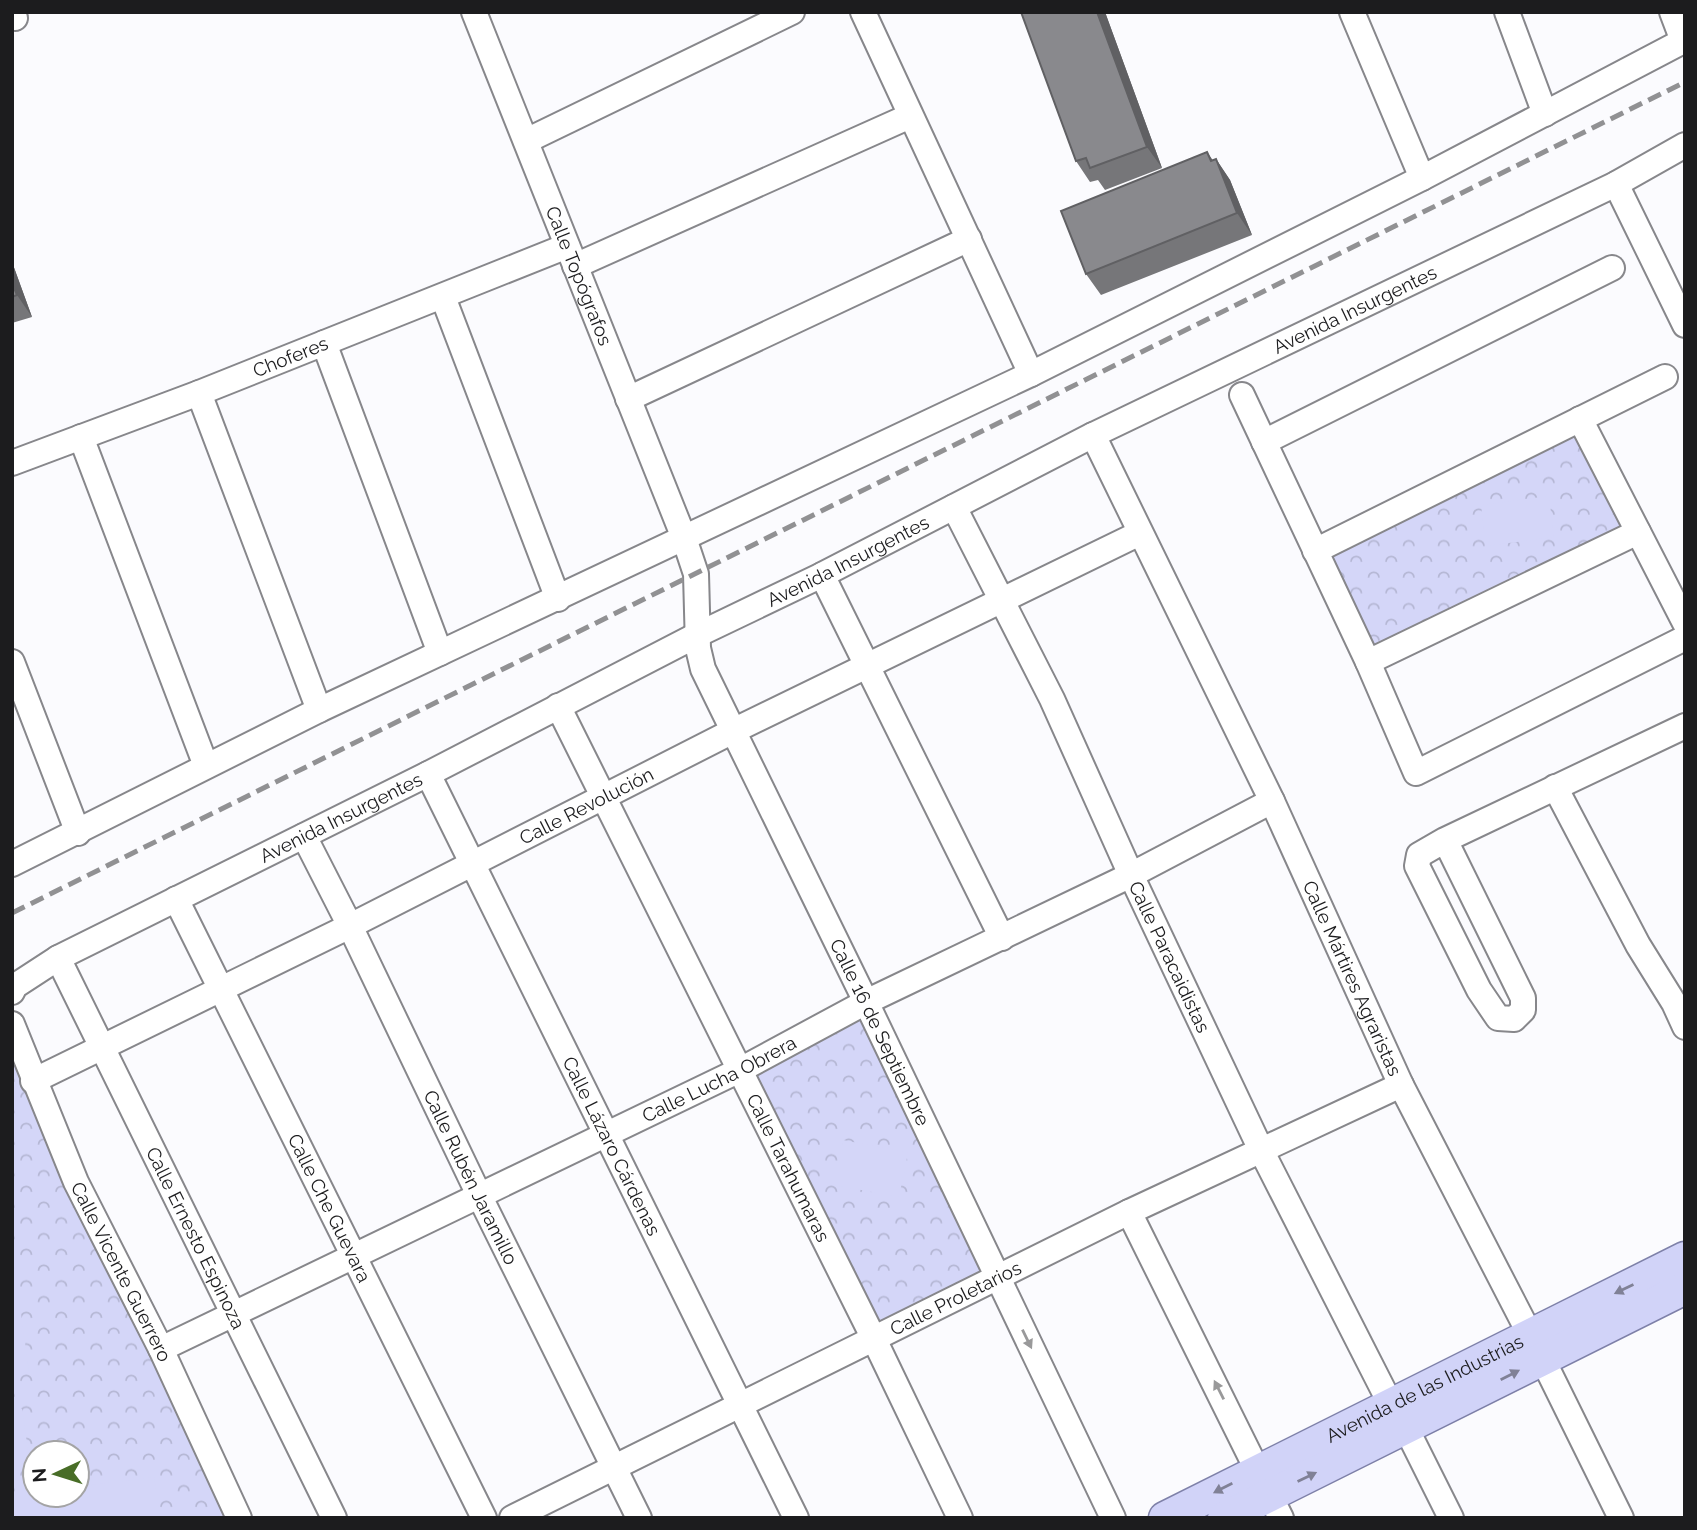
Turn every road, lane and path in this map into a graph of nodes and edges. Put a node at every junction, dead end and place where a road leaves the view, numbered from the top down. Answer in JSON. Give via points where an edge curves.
{"nodes":[{"id":1,"x":474,"y":12,"type":"edge"},
{"id":2,"x":792,"y":12,"type":"edge"},
{"id":3,"x":863,"y":12,"type":"edge"},
{"id":4,"x":1352,"y":12,"type":"edge"},
{"id":5,"x":1507,"y":12,"type":"edge"},
{"id":6,"x":1672,"y":12,"type":"edge"},
{"id":7,"x":1684,"y":40,"type":"edge"},
{"id":8,"x":1545,"y":114,"type":"junction"},
{"id":9,"x":910,"y":116,"type":"junction"},
{"id":10,"x":526,"y":141,"type":"junction"},
{"id":11,"x":1685,"y":145,"type":"edge"},
{"id":12,"x":1422,"y":178,"type":"junction"},
{"id":13,"x":1616,"y":184,"type":"junction"},
{"id":14,"x":969,"y":239,"type":"junction"},
{"id":15,"x":571,"y":256,"type":"junction"},
{"id":16,"x":1612,"y":268,"type":"dead end"},
{"id":17,"x":1679,"y":296,"type":"edge"},
{"id":18,"x":443,"y":297,"type":"junction"},
{"id":19,"x":1685,"y":325,"type":"edge"},
{"id":20,"x":324,"y":343,"type":"junction"},
{"id":21,"x":1031,"y":374,"type":"junction"},
{"id":22,"x":1665,"y":377,"type":"dead end"},
{"id":23,"x":199,"y":393,"type":"junction"},
{"id":24,"x":1242,"y":395,"type":"dead end"},
{"id":25,"x":628,"y":399,"type":"junction"},
{"id":26,"x":1580,"y":419,"type":"junction"},
{"id":27,"x":1093,"y":435,"type":"junction"},
{"id":28,"x":81,"y":438,"type":"junction"},
{"id":29,"x":1264,"y":442,"type":"junction"},
{"id":30,"x":12,"y":463,"type":"edge"},
{"id":31,"x":954,"y":507,"type":"junction"},
{"id":32,"x":1638,"y":531,"type":"junction"},
{"id":33,"x":1140,"y":533,"type":"junction"},
{"id":34,"x":684,"y":538,"type":"junction"},
{"id":35,"x":1315,"y":551,"type":"junction"},
{"id":36,"x":822,"y":575,"type":"junction"},
{"id":37,"x":558,"y":599,"type":"junction"},
{"id":38,"x":1003,"y":600,"type":"junction"},
{"id":39,"x":1685,"y":623,"type":"edge"},
{"id":40,"x":697,"y":635,"type":"junction"},
{"id":41,"x":1685,"y":638,"type":"edge"},
{"id":42,"x":439,"y":653,"type":"junction"},
{"id":43,"x":12,"y":662,"type":"edge"},
{"id":44,"x":1368,"y":662,"type":"junction"},
{"id":45,"x":867,"y":666,"type":"junction"},
{"id":46,"x":558,"y":706,"type":"junction"},
{"id":47,"x":319,"y":710,"type":"junction"},
{"id":48,"x":1685,"y":726,"type":"edge"},
{"id":49,"x":733,"y":731,"type":"junction"},
{"id":50,"x":206,"y":766,"type":"junction"},
{"id":51,"x":428,"y":774,"type":"junction"},
{"id":52,"x":1555,"y":787,"type":"junction"},
{"id":53,"x":603,"y":795,"type":"junction"},
{"id":54,"x":1272,"y":801,"type":"junction"},
{"id":55,"x":78,"y":833,"type":"junction"},
{"id":56,"x":304,"y":836,"type":"junction"},
{"id":57,"x":1445,"y":840,"type":"junction"},
{"id":58,"x":472,"y":863,"type":"junction"},
{"id":59,"x":12,"y":864,"type":"edge"},
{"id":60,"x":1131,"y":875,"type":"junction"},
{"id":61,"x":176,"y":899,"type":"junction"},
{"id":62,"x":350,"y":926,"type":"junction"},
{"id":63,"x":1002,"y":938,"type":"junction"},
{"id":64,"x":58,"y":958,"type":"junction"},
{"id":65,"x":16,"y":983,"type":"edge"},
{"id":66,"x":220,"y":989,"type":"junction"},
{"id":67,"x":866,"y":1002,"type":"junction"},
{"id":68,"x":12,"y":1024,"type":"edge"},
{"id":69,"x":1685,"y":1027,"type":"edge"},
{"id":70,"x":101,"y":1047,"type":"junction"},
{"id":71,"x":740,"y":1070,"type":"junction"},
{"id":72,"x":33,"y":1081,"type":"junction"},
{"id":73,"x":1401,"y":1085,"type":"junction"},
{"id":74,"x":607,"y":1132,"type":"junction"},
{"id":75,"x":1261,"y":1150,"type":"junction"},
{"id":76,"x":479,"y":1195,"type":"junction"},
{"id":77,"x":1129,"y":1212,"type":"junction"},
{"id":78,"x":352,"y":1257,"type":"junction"},
{"id":79,"x":1685,"y":1258,"type":"edge"},
{"id":80,"x":997,"y":1278,"type":"junction"},
{"id":81,"x":1683,"y":1295,"type":"edge"},
{"id":82,"x":233,"y":1315,"type":"junction"},
{"id":83,"x":874,"y":1339,"type":"junction"},
{"id":84,"x":1536,"y":1347,"type":"junction"},
{"id":85,"x":161,"y":1349,"type":"junction"},
{"id":86,"x":739,"y":1406,"type":"junction"},
{"id":87,"x":1399,"y":1416,"type":"junction"},
{"id":88,"x":614,"y":1467,"type":"junction"},
{"id":89,"x":1270,"y":1494,"type":"edge"},
{"id":90,"x":239,"y":1518,"type":"edge"},
{"id":91,"x":334,"y":1518,"type":"edge"},
{"id":92,"x":484,"y":1518,"type":"edge"},
{"id":93,"x":512,"y":1518,"type":"edge"},
{"id":94,"x":639,"y":1518,"type":"edge"},
{"id":95,"x":796,"y":1518,"type":"edge"},
{"id":96,"x":960,"y":1518,"type":"edge"},
{"id":97,"x":1113,"y":1518,"type":"edge"},
{"id":98,"x":1165,"y":1518,"type":"edge"},
{"id":99,"x":1224,"y":1518,"type":"edge"},
{"id":100,"x":1451,"y":1518,"type":"edge"},
{"id":101,"x":1621,"y":1518,"type":"edge"}],
"edges":[{"from":1,"to":10,"type":"street","name":"Calle Topógrafos"},
{"from":2,"to":10,"type":"street"},
{"from":3,"to":9,"type":"street"},
{"from":4,"to":12,"type":"street"},
{"from":5,"to":8,"type":"street"},
{"from":6,"to":7,"type":"street"},
{"from":7,"to":8,"type":"street"},
{"from":8,"to":12,"type":"street"},
{"from":9,"to":14,"type":"street"},
{"from":9,"to":15,"type":"street","name":"Choferes"},
{"from":10,"to":15,"type":"street","name":"Calle Topógrafos"},
{"from":11,"to":13,"type":"street","name":"Avenida Insurgentes"},
{"from":12,"to":21,"type":"street"},
{"from":13,"to":17,"type":"street"},
{"from":13,"to":27,"type":"street","name":"Avenida Insurgentes"},
{"from":14,"to":21,"type":"street"},
{"from":14,"to":25,"type":"street"},
{"from":15,"to":18,"type":"street","name":"Choferes"},
{"from":15,"to":25,"type":"street","name":"Calle Topógrafos"},
{"from":16,"to":29,"type":"street"},
{"from":17,"to":19,"type":"street"},
{"from":18,"to":20,"type":"street","name":"Choferes"},
{"from":18,"to":37,"type":"street"},
{"from":20,"to":23,"type":"street","name":"Choferes"},
{"from":20,"to":42,"type":"street"},
{"from":21,"to":34,"type":"street"},
{"from":22,"to":26,"type":"street"},
{"from":23,"to":28,"type":"street","name":"Choferes"},
{"from":23,"to":47,"type":"street"},
{"from":24,"to":29,"type":"street"},
{"from":25,"to":34,"type":"street","name":"Calle Topógrafos"},
{"from":26,"to":32,"type":"street"},
{"from":26,"to":35,"type":"street"},
{"from":27,"to":31,"type":"street","name":"Avenida Insurgentes"},
{"from":27,"to":33,"type":"street","name":"Calle Mártires Agraristas"},
{"from":28,"to":30,"type":"street","name":"Choferes"},
{"from":28,"to":50,"type":"street"},
{"from":29,"to":35,"type":"street"},
{"from":31,"to":36,"type":"street","name":"Avenida Insurgentes"},
{"from":31,"to":38,"type":"street","name":"Calle Paracaidistas"},
{"from":32,"to":39,"type":"street"},
{"from":32,"to":44,"type":"street"},
{"from":33,"to":38,"type":"street","name":"Calle Revolución"},
{"from":33,"to":54,"type":"street","name":"Calle Mártires Agraristas"},
{"from":34,"to":37,"type":"street"},
{"from":34,"to":40,"type":"street","name":"Calle 16 de Septiembre","via":[[696,574]]},
{"from":35,"to":44,"type":"street"},
{"from":36,"to":40,"type":"street","name":"Avenida Insurgentes"},
{"from":36,"to":45,"type":"street"},
{"from":37,"to":42,"type":"street"},
{"from":38,"to":45,"type":"street","name":"Calle Revolución"},
{"from":38,"to":60,"type":"street","name":"Calle Paracaidistas"},
{"from":40,"to":46,"type":"street","name":"Avenida Insurgentes"},
{"from":40,"to":49,"type":"street","name":"Calle 16 de Septiembre","via":[[703,669]]},
{"from":41,"to":44,"type":"street","via":[[1416,773]]},
{"from":42,"to":47,"type":"street"},
{"from":43,"to":55,"type":"street"},
{"from":45,"to":49,"type":"street","name":"Calle Revolución"},
{"from":45,"to":63,"type":"street"},
{"from":46,"to":51,"type":"street","name":"Avenida Insurgentes"},
{"from":46,"to":53,"type":"street","name":"Calle Tarahumaras"},
{"from":47,"to":50,"type":"street"},
{"from":48,"to":52,"type":"street"},
{"from":49,"to":53,"type":"street","name":"Calle Revolución"},
{"from":49,"to":67,"type":"street","name":"Calle 16 de Septiembre"},
{"from":50,"to":55,"type":"street"},
{"from":51,"to":56,"type":"street","name":"Avenida Insurgentes"},
{"from":51,"to":58,"type":"street","name":"Calle Lázaro Cárdenas"},
{"from":52,"to":57,"type":"street"},
{"from":52,"to":69,"type":"street"},
{"from":53,"to":58,"type":"street","name":"Calle Revolución"},
{"from":53,"to":71,"type":"street","name":"Calle Tarahumaras"},
{"from":54,"to":60,"type":"street","name":"Calle Lucha Obrera"},
{"from":54,"to":73,"type":"street","name":"Calle Mártires Agraristas"},
{"from":55,"to":59,"type":"street"},
{"from":56,"to":61,"type":"street","name":"Avenida Insurgentes"},
{"from":56,"to":62,"type":"street","name":"Calle Rubén Jaramillo"},
{"from":57,"to":57,"type":"street","via":[[1423,852],[1416,859],[1417,866],[1479,990],[1498,1018],[1514,1019],[1523,1010],[1523,998]]},
{"from":58,"to":62,"type":"street","name":"Calle Revolución"},
{"from":58,"to":74,"type":"street","name":"Calle Lázaro Cárdenas"},
{"from":60,"to":63,"type":"street","name":"Calle Lucha Obrera"},
{"from":60,"to":75,"type":"street","name":"Calle Paracaidistas"},
{"from":61,"to":64,"type":"street","name":"Avenida Insurgentes"},
{"from":61,"to":66,"type":"street","name":"Calle Che Guevara"},
{"from":62,"to":66,"type":"street","name":"Calle Revolución"},
{"from":62,"to":76,"type":"street","name":"Calle Rubén Jaramillo"},
{"from":63,"to":67,"type":"street","name":"Calle Lucha Obrera"},
{"from":64,"to":65,"type":"street","name":"Avenida Insurgentes"},
{"from":64,"to":70,"type":"street","name":"Calle Ernesto Espinoza"},
{"from":66,"to":70,"type":"street","name":"Calle Revolución"},
{"from":66,"to":78,"type":"street","name":"Calle Che Guevara"},
{"from":67,"to":71,"type":"street","name":"Calle Lucha Obrera"},
{"from":67,"to":80,"type":"street","name":"Calle 16 de Septiembre"},
{"from":68,"to":72,"type":"street","name":"Calle Vicente Guerrero"},
{"from":70,"to":72,"type":"street","name":"Calle Revolución"},
{"from":70,"to":82,"type":"street","name":"Calle Ernesto Espinoza"},
{"from":71,"to":74,"type":"street","name":"Calle Lucha Obrera"},
{"from":71,"to":83,"type":"street","name":"Calle Tarahumaras"},
{"from":72,"to":85,"type":"street","name":"Calle Vicente Guerrero","via":[[76,1182]]},
{"from":73,"to":75,"type":"street","name":"Calle Proletarios"},
{"from":73,"to":84,"type":"street","name":"Calle Mártires Agraristas"},
{"from":74,"to":76,"type":"street","name":"Calle Lucha Obrera"},
{"from":74,"to":86,"type":"street","name":"Calle Lázaro Cárdenas"},
{"from":75,"to":77,"type":"street","name":"Calle Proletarios"},
{"from":75,"to":87,"type":"street","name":"Calle Paracaidistas"},
{"from":76,"to":78,"type":"street","name":"Calle Lucha Obrera"},
{"from":76,"to":88,"type":"street","name":"Calle Rubén Jaramillo"},
{"from":77,"to":80,"type":"street","name":"Calle Proletarios"},
{"from":89,"to":77,"type":"street","one_way":true},
{"from":78,"to":82,"type":"street","name":"Calle Lucha Obrera"},
{"from":78,"to":92,"type":"street","name":"Calle Che Guevara"},
{"from":79,"to":84,"type":"main road","name":"Avenida de las Industrias","one_way":true},
{"from":80,"to":83,"type":"street","name":"Calle Proletarios"},
{"from":80,"to":97,"type":"street","name":"Calle 16 de Septiembre","one_way":true},
{"from":81,"to":84,"type":"main road","name":"Avenida de las Industrias"},
{"from":82,"to":85,"type":"street","name":"Calle Lucha Obrera"},
{"from":82,"to":91,"type":"street","name":"Calle Ernesto Espinoza"},
{"from":83,"to":86,"type":"street","name":"Calle Proletarios"},
{"from":83,"to":96,"type":"street","name":"Calle Tarahumaras"},
{"from":84,"to":87,"type":"main road","name":"Avenida de las Industrias"},
{"from":84,"to":101,"type":"street","name":"Calle Mártires Agraristas"},
{"from":85,"to":90,"type":"street","name":"Calle Vicente Guerrero"},
{"from":86,"to":88,"type":"street","name":"Calle Proletarios"},
{"from":86,"to":95,"type":"street","name":"Calle Lázaro Cárdenas"},
{"from":87,"to":89,"type":"main road","name":"Avenida de las Industrias"},
{"from":87,"to":100,"type":"street","name":"Calle Paracaidistas"},
{"from":88,"to":93,"type":"street","name":"Calle Proletarios"},
{"from":88,"to":94,"type":"street","name":"Calle Rubén Jaramillo"},
{"from":89,"to":98,"type":"main road","name":"Avenida de las Industrias","one_way":true},
{"from":89,"to":99,"type":"main road","name":"Avenida de las Industrias"}]}
